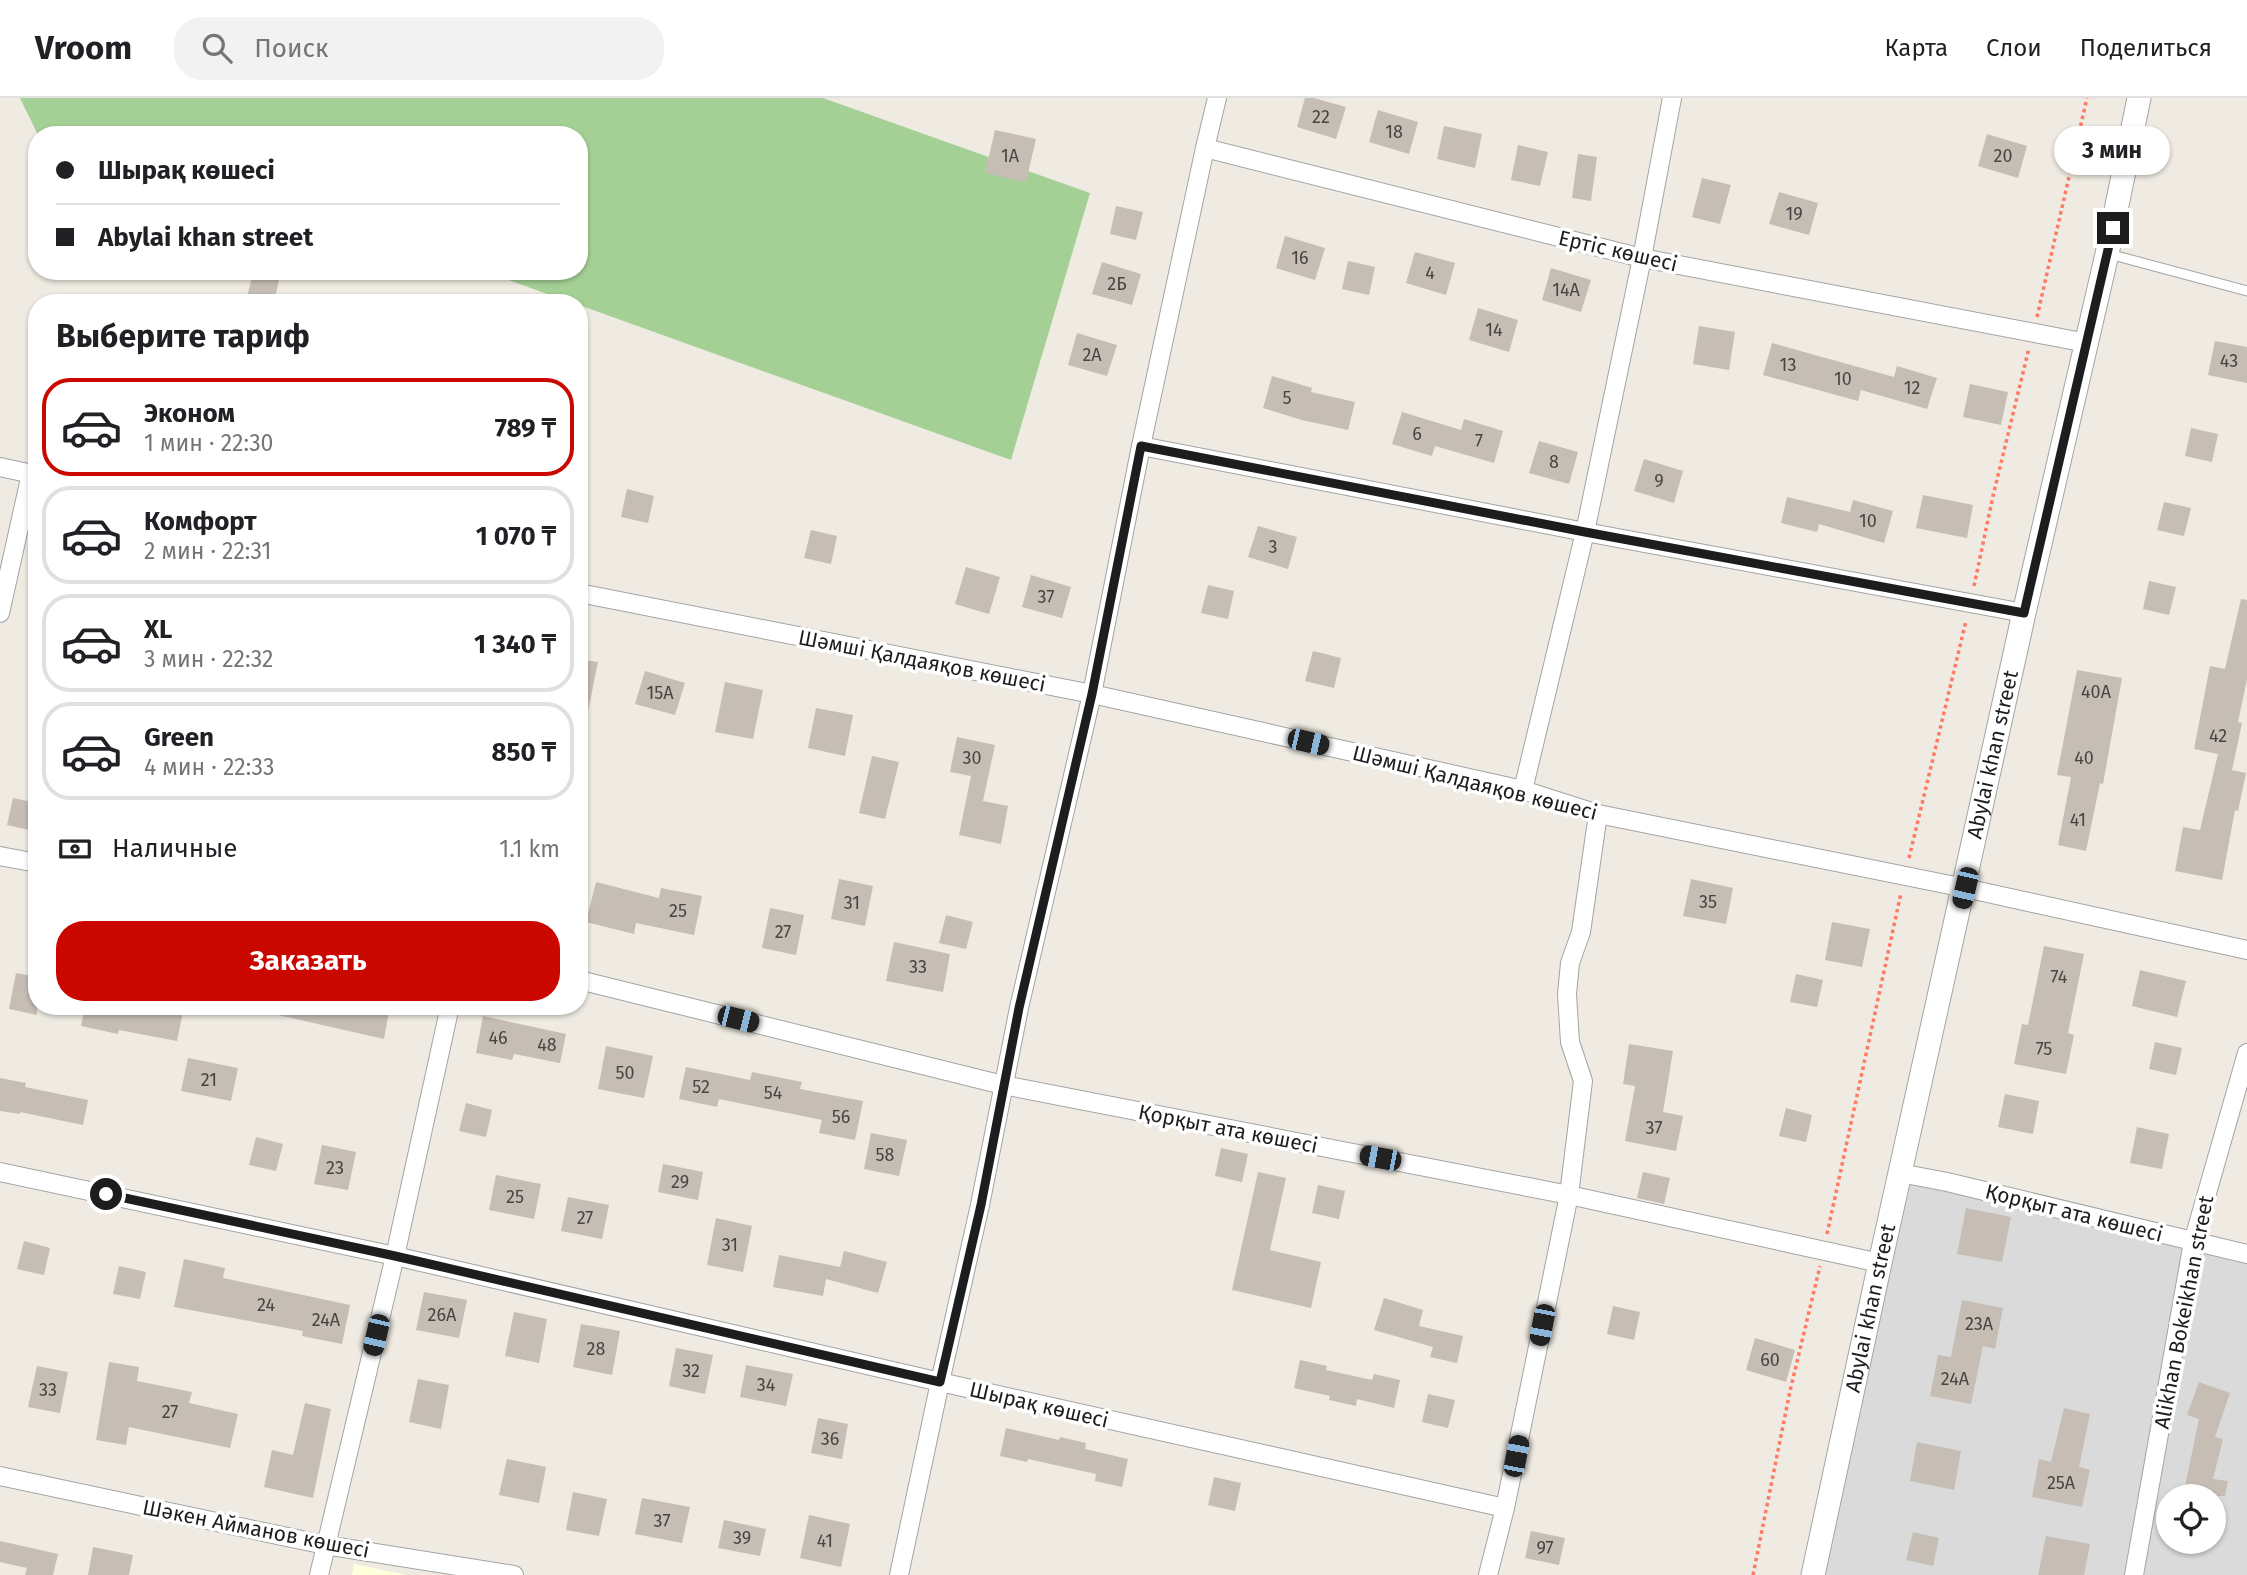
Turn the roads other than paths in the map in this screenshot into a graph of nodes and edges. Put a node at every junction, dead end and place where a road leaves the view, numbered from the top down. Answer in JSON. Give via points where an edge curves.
{"nodes":[{"id":1,"x":1217,"y":98,"type":"edge"},
{"id":2,"x":1672,"y":98,"type":"edge"},
{"id":3,"x":2138,"y":98,"type":"edge"},
{"id":4,"x":1205,"y":148,"type":"junction"},
{"id":5,"x":2107,"y":254,"type":"junction"},
{"id":6,"x":1642,"y":258,"type":"junction"},
{"id":7,"x":2247,"y":290,"type":"edge"},
{"id":8,"x":2087,"y":343,"type":"junction"},
{"id":9,"x":1141,"y":446,"type":"junction"},
{"id":10,"x":0,"y":467,"type":"edge"},
{"id":11,"x":28,"y":474,"type":"edge"},
{"id":12,"x":28,"y":499,"type":"edge"},
{"id":13,"x":1585,"y":532,"type":"junction"},
{"id":14,"x":588,"y":595,"type":"edge"},
{"id":15,"x":0,"y":613,"type":"edge"},
{"id":16,"x":2024,"y":613,"type":"junction"},
{"id":17,"x":1092,"y":694,"type":"junction"},
{"id":18,"x":1523,"y":790,"type":"junction"},
{"id":19,"x":1598,"y":814,"type":"junction"},
{"id":20,"x":1,"y":861,"type":"edge"},
{"id":21,"x":28,"y":862,"type":"edge"},
{"id":22,"x":1965,"y":888,"type":"junction"},
{"id":23,"x":2247,"y":950,"type":"edge"},
{"id":24,"x":588,"y":982,"type":"edge"},
{"id":25,"x":448,"y":1015,"type":"edge"},
{"id":26,"x":2247,"y":1053,"type":"edge"},
{"id":27,"x":1003,"y":1085,"type":"junction"},
{"id":28,"x":0,"y":1172,"type":"edge"},
{"id":29,"x":1900,"y":1173,"type":"junction"},
{"id":30,"x":1569,"y":1195,"type":"junction"},
{"id":31,"x":2193,"y":1242,"type":"junction"},
{"id":32,"x":2247,"y":1254,"type":"edge"},
{"id":33,"x":395,"y":1256,"type":"junction"},
{"id":34,"x":1880,"y":1263,"type":"junction"},
{"id":35,"x":940,"y":1382,"type":"junction"},
{"id":36,"x":0,"y":1476,"type":"edge"},
{"id":37,"x":1506,"y":1508,"type":"junction"},
{"id":38,"x":326,"y":1545,"type":"junction"},
{"id":39,"x":319,"y":1575,"type":"edge"},
{"id":40,"x":514,"y":1575,"type":"edge"},
{"id":41,"x":900,"y":1575,"type":"edge"},
{"id":42,"x":1488,"y":1575,"type":"edge"},
{"id":43,"x":1814,"y":1575,"type":"edge"},
{"id":44,"x":2134,"y":1575,"type":"edge"}],
"edges":[{"from":1,"to":4,"type":"street"},
{"from":2,"to":6,"type":"street"},
{"from":3,"to":5,"type":"street","name":"Abylai khan street"},
{"from":4,"to":6,"type":"street","name":"Ертіс көшесі"},
{"from":4,"to":9,"type":"street"},
{"from":5,"to":7,"type":"lane"},
{"from":5,"to":8,"type":"street","name":"Abylai khan street"},
{"from":6,"to":8,"type":"street","name":"Ертіс көшесі"},
{"from":6,"to":13,"type":"street"},
{"from":8,"to":16,"type":"street","name":"Abylai khan street"},
{"from":9,"to":13,"type":"street"},
{"from":9,"to":17,"type":"street"},
{"from":10,"to":11,"type":"street"},
{"from":12,"to":15,"type":"street"},
{"from":13,"to":16,"type":"street"},
{"from":13,"to":18,"type":"street"},
{"from":14,"to":17,"type":"street","name":"Шәмші Қалдаяқов көшесі"},
{"from":16,"to":22,"type":"street","name":"Abylai khan street"},
{"from":17,"to":18,"type":"street","name":"Шәмші Қалдаяқов көшесі"},
{"from":17,"to":27,"type":"street"},
{"from":18,"to":19,"type":"street","name":"Шәмші Қалдаяқов көшесі"},
{"from":19,"to":22,"type":"street","name":"Шәмші Қалдаяқов көшесі"},
{"from":19,"to":30,"type":"street","via":[[1567,994],[1570,1042],[1583,1081]]},
{"from":20,"to":21,"type":"street"},
{"from":22,"to":23,"type":"street","name":"Шәмші Қалдаяқов көшесі"},
{"from":22,"to":29,"type":"street","name":"Abylai khan street"},
{"from":24,"to":27,"type":"street","name":"Қорқыт ата көшесі"},
{"from":25,"to":33,"type":"street"},
{"from":26,"to":31,"type":"street","name":"Alikhan Bokeikhan street"},
{"from":27,"to":30,"type":"street","name":"Қорқыт ата көшесі"},
{"from":27,"to":35,"type":"street"},
{"from":28,"to":33,"type":"street","name":"Шырақ көшесі"},
{"from":29,"to":31,"type":"street","name":"Қорқыт ата көшесі"},
{"from":29,"to":34,"type":"street","name":"Abylai khan street"},
{"from":30,"to":34,"type":"street","name":"Қорқыт ата көшесі"},
{"from":30,"to":37,"type":"street"},
{"from":31,"to":32,"type":"street","name":"Қорқыт ата көшесі"},
{"from":31,"to":44,"type":"street","name":"Alikhan Bokeikhan street"},
{"from":33,"to":35,"type":"street","name":"Шырақ көшесі"},
{"from":33,"to":38,"type":"street"},
{"from":34,"to":43,"type":"street","name":"Abylai khan street"},
{"from":35,"to":37,"type":"street","name":"Шырақ көшесі"},
{"from":35,"to":41,"type":"street"},
{"from":36,"to":38,"type":"street","name":"Шәкен Айманов көшесі"},
{"from":37,"to":42,"type":"street"},
{"from":38,"to":39,"type":"street"},
{"from":38,"to":40,"type":"street","name":"Шәкен Айманов көшесі"}]}
